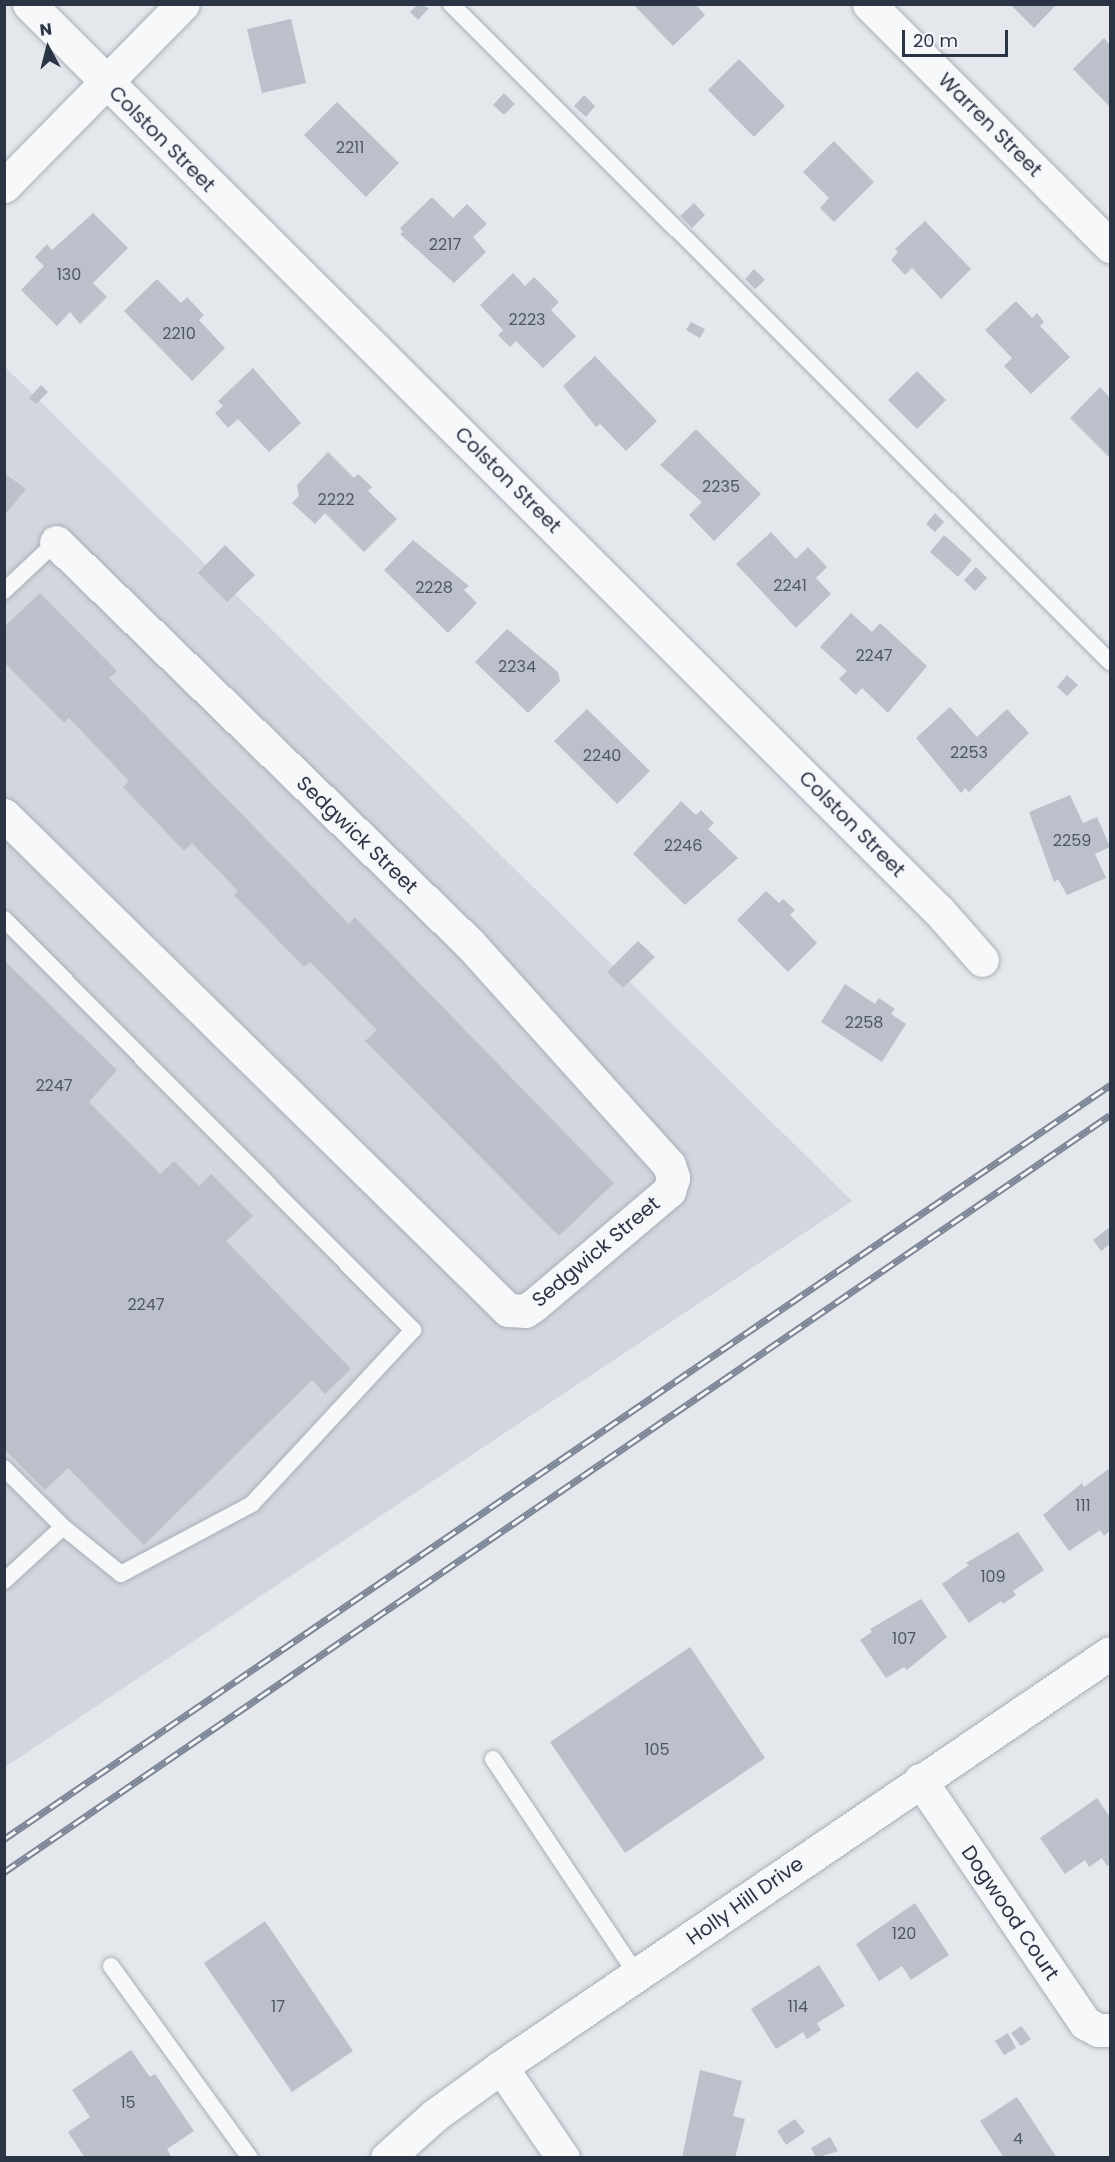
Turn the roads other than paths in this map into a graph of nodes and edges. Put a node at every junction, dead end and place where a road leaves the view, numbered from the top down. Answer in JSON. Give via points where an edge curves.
{"nodes":[{"id":1,"x":29,"y":4,"type":"edge"},
{"id":2,"x":183,"y":4,"type":"edge"},
{"id":3,"x":451,"y":4,"type":"edge"},
{"id":4,"x":869,"y":4,"type":"edge"},
{"id":5,"x":108,"y":83,"type":"junction"},
{"id":6,"x":4,"y":186,"type":"edge"},
{"id":7,"x":1110,"y":246,"type":"edge"},
{"id":8,"x":56,"y":542,"type":"joint"},
{"id":9,"x":4,"y":591,"type":"edge"},
{"id":10,"x":1110,"y":663,"type":"edge"},
{"id":11,"x":4,"y":815,"type":"edge"},
{"id":12,"x":4,"y":920,"type":"edge"},
{"id":13,"x":982,"y":960,"type":"dead end"},
{"id":14,"x":4,"y":1468,"type":"edge"},
{"id":15,"x":63,"y":1527,"type":"junction"},
{"id":16,"x":4,"y":1581,"type":"edge"},
{"id":17,"x":1110,"y":1653,"type":"edge"},
{"id":18,"x":493,"y":1759,"type":"dead end"},
{"id":19,"x":920,"y":1780,"type":"junction"},
{"id":20,"x":111,"y":1966,"type":"dead end"},
{"id":21,"x":637,"y":1975,"type":"junction"},
{"id":22,"x":1110,"y":2030,"type":"edge"},
{"id":23,"x":501,"y":2067,"type":"junction"},
{"id":24,"x":250,"y":2157,"type":"edge"},
{"id":25,"x":387,"y":2157,"type":"edge"},
{"id":26,"x":563,"y":2157,"type":"edge"}],
"edges":[{"from":1,"to":5,"type":"street","name":"Colston Street"},
{"from":2,"to":5,"type":"street"},
{"from":3,"to":10,"type":"lane"},
{"from":4,"to":7,"type":"street","name":"Warren Street"},
{"from":5,"to":6,"type":"street"},
{"from":5,"to":13,"type":"street","name":"Colston Street","via":[[922,894]]},
{"from":8,"to":9,"type":"lane"},
{"from":8,"to":11,"type":"street","name":"Sedgwick Street","via":[[468,942],[669,1165],[673,1178],[669,1191],[534,1305],[525,1311],[508,1310]]},
{"from":12,"to":15,"type":"lane","via":[[413,1330],[252,1504],[121,1574]]},
{"from":14,"to":15,"type":"lane"},
{"from":15,"to":16,"type":"lane"},
{"from":17,"to":19,"type":"street","name":"Holly Hill Drive"},
{"from":18,"to":21,"type":"lane"},
{"from":19,"to":21,"type":"street","name":"Holly Hill Drive"},
{"from":19,"to":22,"type":"street","name":"Dogwood Court","via":[[1085,2023],[1098,2030]]},
{"from":20,"to":24,"type":"lane"},
{"from":21,"to":23,"type":"street","name":"Holly Hill Drive"},
{"from":23,"to":25,"type":"street","name":"Holly Hill Drive","via":[[435,2115]]},
{"from":23,"to":26,"type":"street"}]}
